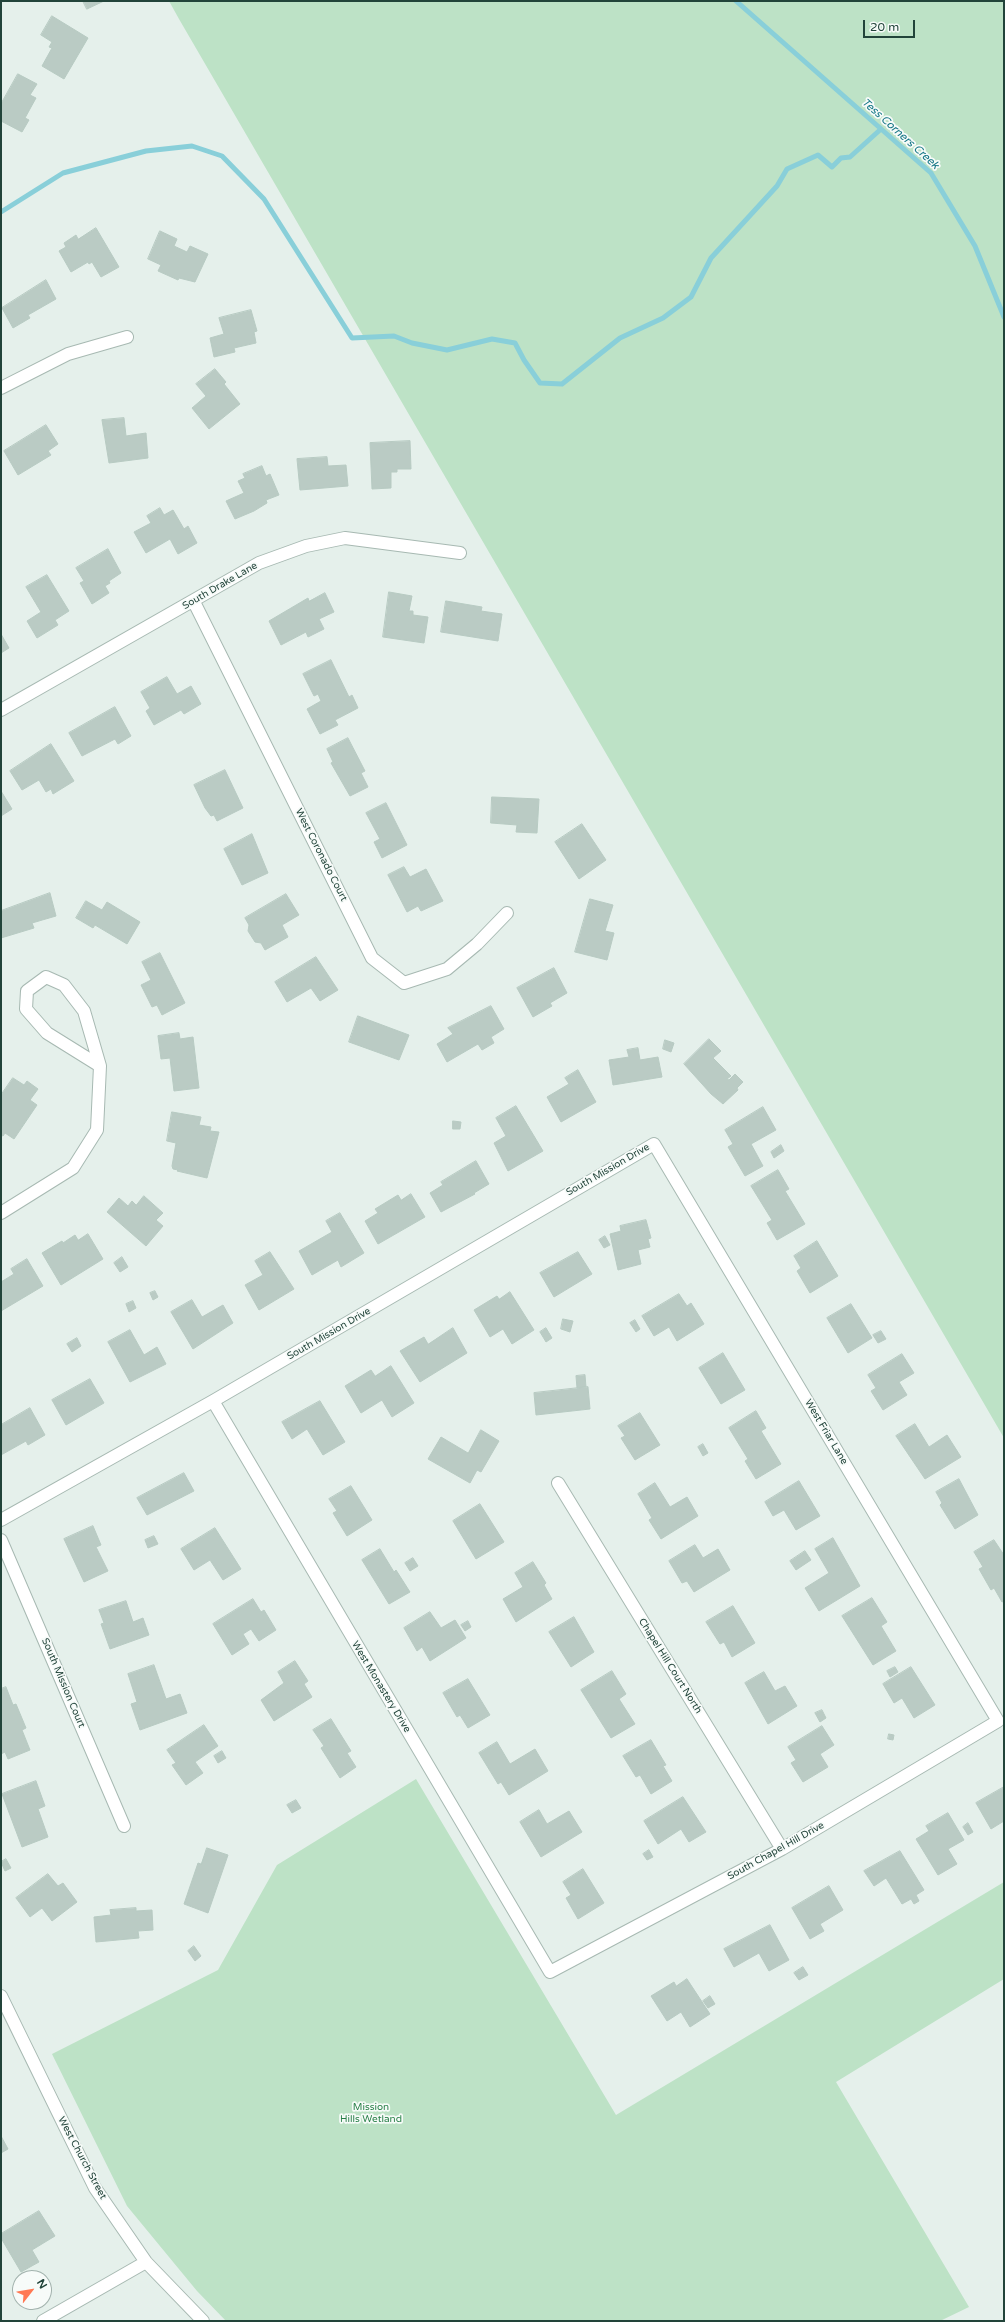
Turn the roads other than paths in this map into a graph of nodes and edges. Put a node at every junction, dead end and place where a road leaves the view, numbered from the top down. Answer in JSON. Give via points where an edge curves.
{"nodes":[{"id":1,"x":127,"y":337,"type":"dead end"},
{"id":2,"x":1,"y":388,"type":"edge"},
{"id":3,"x":460,"y":553,"type":"dead end"},
{"id":4,"x":194,"y":602,"type":"junction"},
{"id":5,"x":1,"y":710,"type":"edge"},
{"id":6,"x":507,"y":913,"type":"dead end"},
{"id":7,"x":100,"y":1066,"type":"junction"},
{"id":8,"x":654,"y":1144,"type":"joint"},
{"id":9,"x":1,"y":1213,"type":"edge"},
{"id":10,"x":213,"y":1401,"type":"junction"},
{"id":11,"x":558,"y":1483,"type":"dead end"},
{"id":12,"x":1,"y":1520,"type":"edge"},
{"id":13,"x":1,"y":1540,"type":"edge"},
{"id":14,"x":998,"y":1721,"type":"joint"},
{"id":15,"x":124,"y":1826,"type":"dead end"},
{"id":16,"x":782,"y":1849,"type":"junction"},
{"id":17,"x":550,"y":1972,"type":"joint"},
{"id":18,"x":1,"y":1996,"type":"edge"},
{"id":19,"x":146,"y":2262,"type":"junction"},
{"id":20,"x":44,"y":2321,"type":"edge"},
{"id":21,"x":203,"y":2321,"type":"edge"}],
"edges":[{"from":1,"to":2,"type":"street","via":[[68,354]]},
{"from":3,"to":4,"type":"street","name":"South Drake Lane","via":[[346,538],[306,546],[259,563]]},
{"from":4,"to":5,"type":"street","name":"South Drake Lane"},
{"from":4,"to":6,"type":"street","name":"West Coronado Court","via":[[372,958],[404,983],[447,969],[477,944]]},
{"from":7,"to":7,"type":"street","via":[[84,1011],[64,985],[46,977],[27,991],[26,1009],[47,1033]]},
{"from":7,"to":9,"type":"street","via":[[97,1130],[73,1168]]},
{"from":8,"to":10,"type":"street","name":"South Mission Drive"},
{"from":8,"to":14,"type":"street","name":"West Friar Lane"},
{"from":10,"to":12,"type":"street","name":"South Mission Drive"},
{"from":10,"to":17,"type":"street","name":"West Monastery Drive"},
{"from":11,"to":16,"type":"street","name":"Chapel Hill Court North"},
{"from":13,"to":15,"type":"street","name":"South Mission Court"},
{"from":14,"to":16,"type":"street","name":"South Chapel Hill Drive"},
{"from":16,"to":17,"type":"street","name":"South Chapel Hill Drive"},
{"from":18,"to":19,"type":"street","name":"West Church Street","via":[[95,2188]]},
{"from":19,"to":20,"type":"street"},
{"from":19,"to":21,"type":"street","name":"West Church Street"}]}
